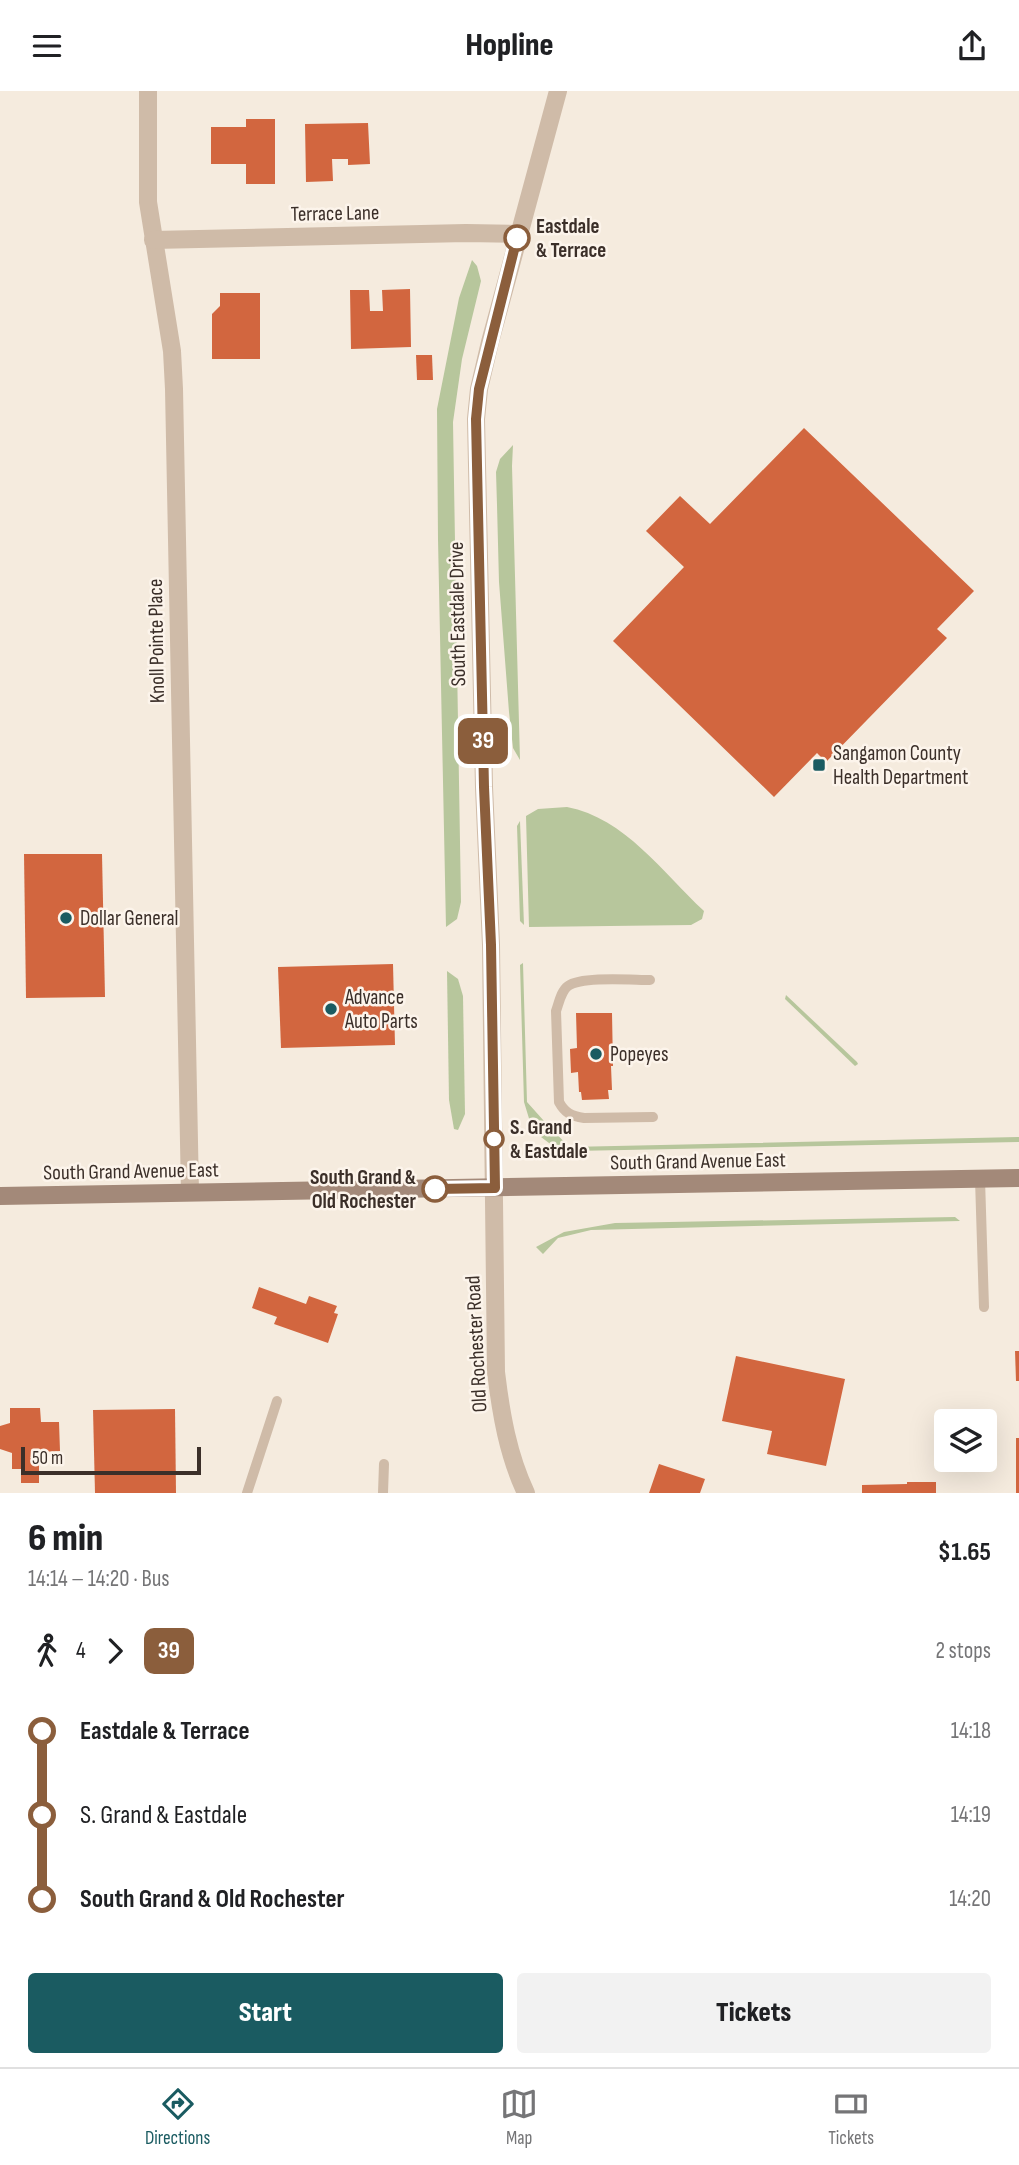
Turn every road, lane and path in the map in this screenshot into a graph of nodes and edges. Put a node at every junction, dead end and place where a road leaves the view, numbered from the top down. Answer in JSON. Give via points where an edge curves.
{"nodes":[{"id":1,"x":148,"y":91,"type":"edge"},
{"id":2,"x":558,"y":91,"type":"edge"},
{"id":3,"x":518,"y":234,"type":"junction"},
{"id":4,"x":153,"y":240,"type":"junction"},
{"id":5,"x":650,"y":980,"type":"dead end"},
{"id":6,"x":653,"y":1117,"type":"dead end"},
{"id":7,"x":1019,"y":1178,"type":"edge"},
{"id":8,"x":980,"y":1179,"type":"junction"},
{"id":9,"x":495,"y":1188,"type":"junction"},
{"id":10,"x":190,"y":1192,"type":"junction"},
{"id":11,"x":0,"y":1196,"type":"edge"},
{"id":12,"x":984,"y":1307,"type":"dead end"},
{"id":13,"x":277,"y":1401,"type":"dead end"},
{"id":14,"x":384,"y":1464,"type":"dead end"},
{"id":15,"x":247,"y":1493,"type":"edge"},
{"id":16,"x":383,"y":1493,"type":"edge"},
{"id":17,"x":526,"y":1493,"type":"edge"}],
"edges":[{"from":1,"to":4,"type":"street","name":"Knoll Pointe Place","via":[[148,202]]},
{"from":2,"to":3,"type":"street","name":"South Eastdale Drive"},
{"from":3,"to":4,"type":"street","name":"Terrace Lane"},
{"from":3,"to":9,"type":"street","name":"South Eastdale Drive","via":[[479,389],[476,419]]},
{"from":4,"to":10,"type":"street","name":"Knoll Pointe Place","via":[[174,389]]},
{"from":5,"to":6,"type":"lane","via":[[576,983],[568,986],[556,1011],[559,1102],[564,1111],[584,1118]]},
{"from":7,"to":8,"type":"main road","name":"South Grand Avenue East"},
{"from":8,"to":9,"type":"main road","name":"South Grand Avenue East"},
{"from":8,"to":12,"type":"lane"},
{"from":9,"to":10,"type":"main road","name":"South Grand Avenue East"},
{"from":9,"to":17,"type":"street","name":"Old Rochester Road","via":[[496,1372],[508,1445]]},
{"from":10,"to":11,"type":"main road","name":"South Grand Avenue East"},
{"from":13,"to":15,"type":"lane"},
{"from":14,"to":16,"type":"lane"}]}
